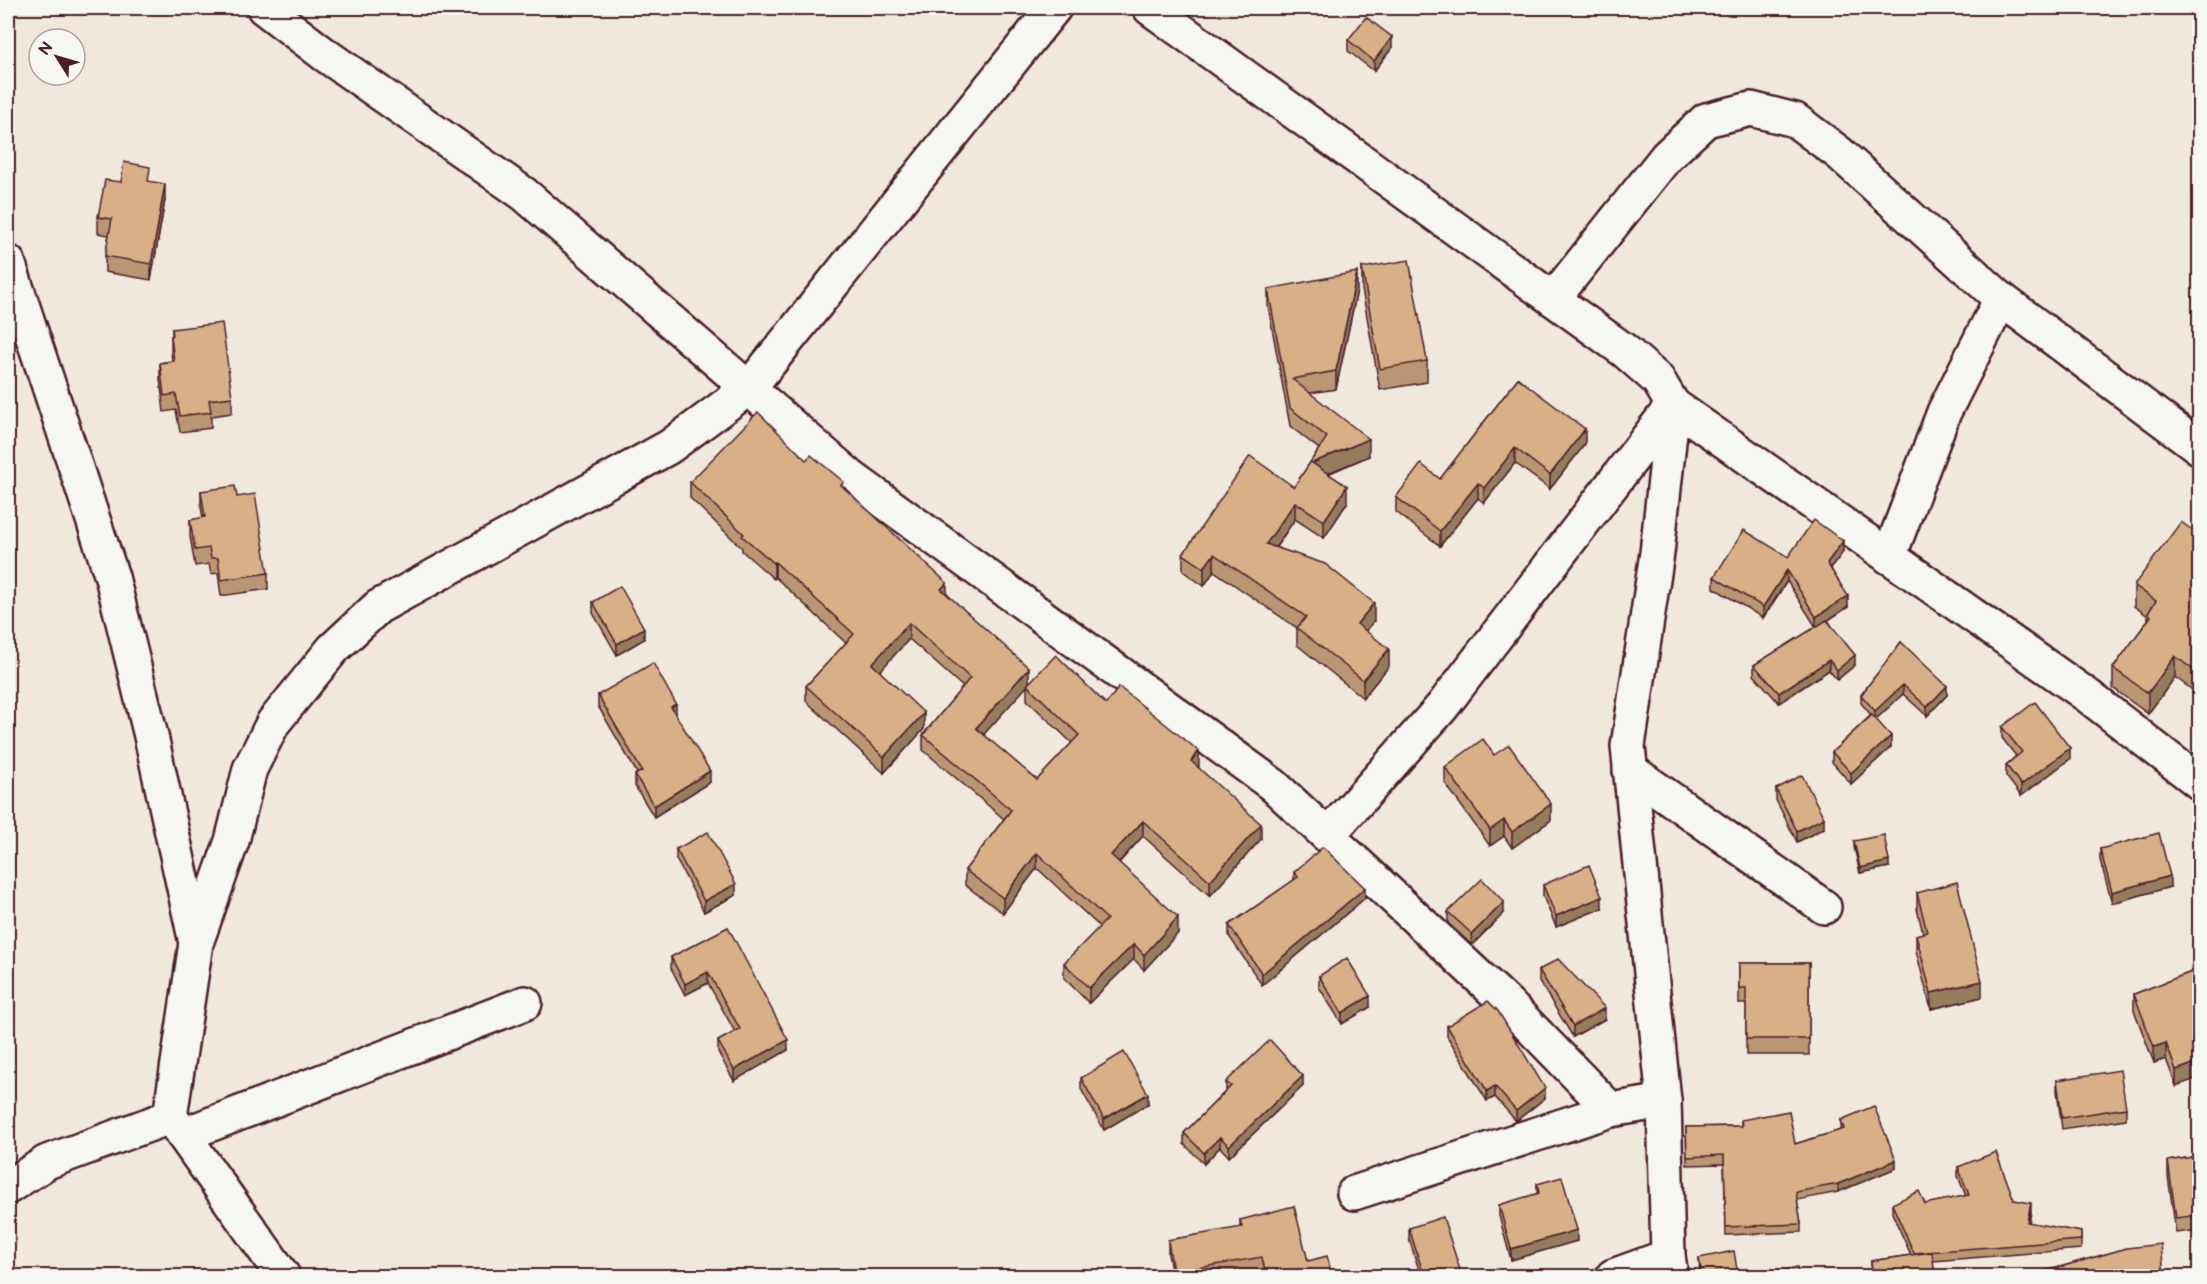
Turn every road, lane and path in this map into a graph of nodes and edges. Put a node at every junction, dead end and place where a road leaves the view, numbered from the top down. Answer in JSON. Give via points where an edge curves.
{"nodes":[{"id":1,"x":264,"y":8,"type":"edge"},
{"id":2,"x":1054,"y":8,"type":"edge"},
{"id":3,"x":1150,"y":8,"type":"edge"},
{"id":4,"x":8,"y":262,"type":"edge"},
{"id":5,"x":1553,"y":299,"type":"junction"},
{"id":6,"x":2001,"y":299,"type":"junction"},
{"id":7,"x":749,"y":388,"type":"junction"},
{"id":8,"x":1673,"y":405,"type":"junction"},
{"id":9,"x":2199,"y":448,"type":"edge"},
{"id":10,"x":1889,"y":557,"type":"junction"},
{"id":11,"x":1630,"y":770,"type":"junction"},
{"id":12,"x":2199,"y":783,"type":"edge"},
{"id":13,"x":1328,"y":835,"type":"junction"},
{"id":14,"x":1824,"y":907,"type":"dead end"},
{"id":15,"x":196,"y":943,"type":"junction"},
{"id":16,"x":525,"y":1003,"type":"dead end"},
{"id":17,"x":1664,"y":1101,"type":"junction"},
{"id":18,"x":1611,"y":1110,"type":"junction"},
{"id":19,"x":177,"y":1126,"type":"junction"},
{"id":20,"x":8,"y":1187,"type":"edge"},
{"id":21,"x":1354,"y":1193,"type":"dead end"},
{"id":22,"x":1669,"y":1266,"type":"edge"},
{"id":23,"x":283,"y":1276,"type":"edge"},
{"id":24,"x":1613,"y":1276,"type":"edge"}],
"edges":[{"from":1,"to":7,"type":"street","via":[[524,194]]},
{"from":2,"to":7,"type":"street"},
{"from":3,"to":5,"type":"street"},
{"from":4,"to":15,"type":"street","via":[[112,577]]},
{"from":5,"to":6,"type":"street","via":[[1666,156],[1707,120],[1751,109],[1795,120],[1839,153]]},
{"from":5,"to":8,"type":"street","via":[[1658,380]]},
{"from":6,"to":9,"type":"street"},
{"from":6,"to":10,"type":"street","via":[[1944,412]]},
{"from":7,"to":13,"type":"street","via":[[851,477],[1273,785]]},
{"from":7,"to":15,"type":"street","via":[[669,447],[378,606],[333,649],[273,723],[249,769],[232,841]]},
{"from":8,"to":10,"type":"street"},
{"from":8,"to":11,"type":"street","via":[[1657,553],[1628,746]]},
{"from":8,"to":13,"type":"street","via":[[1442,707]]},
{"from":10,"to":12,"type":"street","via":[[2088,696]]},
{"from":11,"to":14,"type":"street"},
{"from":11,"to":17,"type":"street"},
{"from":13,"to":18,"type":"street","via":[[1508,1004]]},
{"from":15,"to":19,"type":"street"},
{"from":16,"to":19,"type":"street"},
{"from":17,"to":18,"type":"street"},
{"from":17,"to":22,"type":"street"},
{"from":18,"to":21,"type":"street"},
{"from":19,"to":20,"type":"street","via":[[47,1162]]},
{"from":19,"to":23,"type":"street"},
{"from":22,"to":24,"type":"street"}]}
